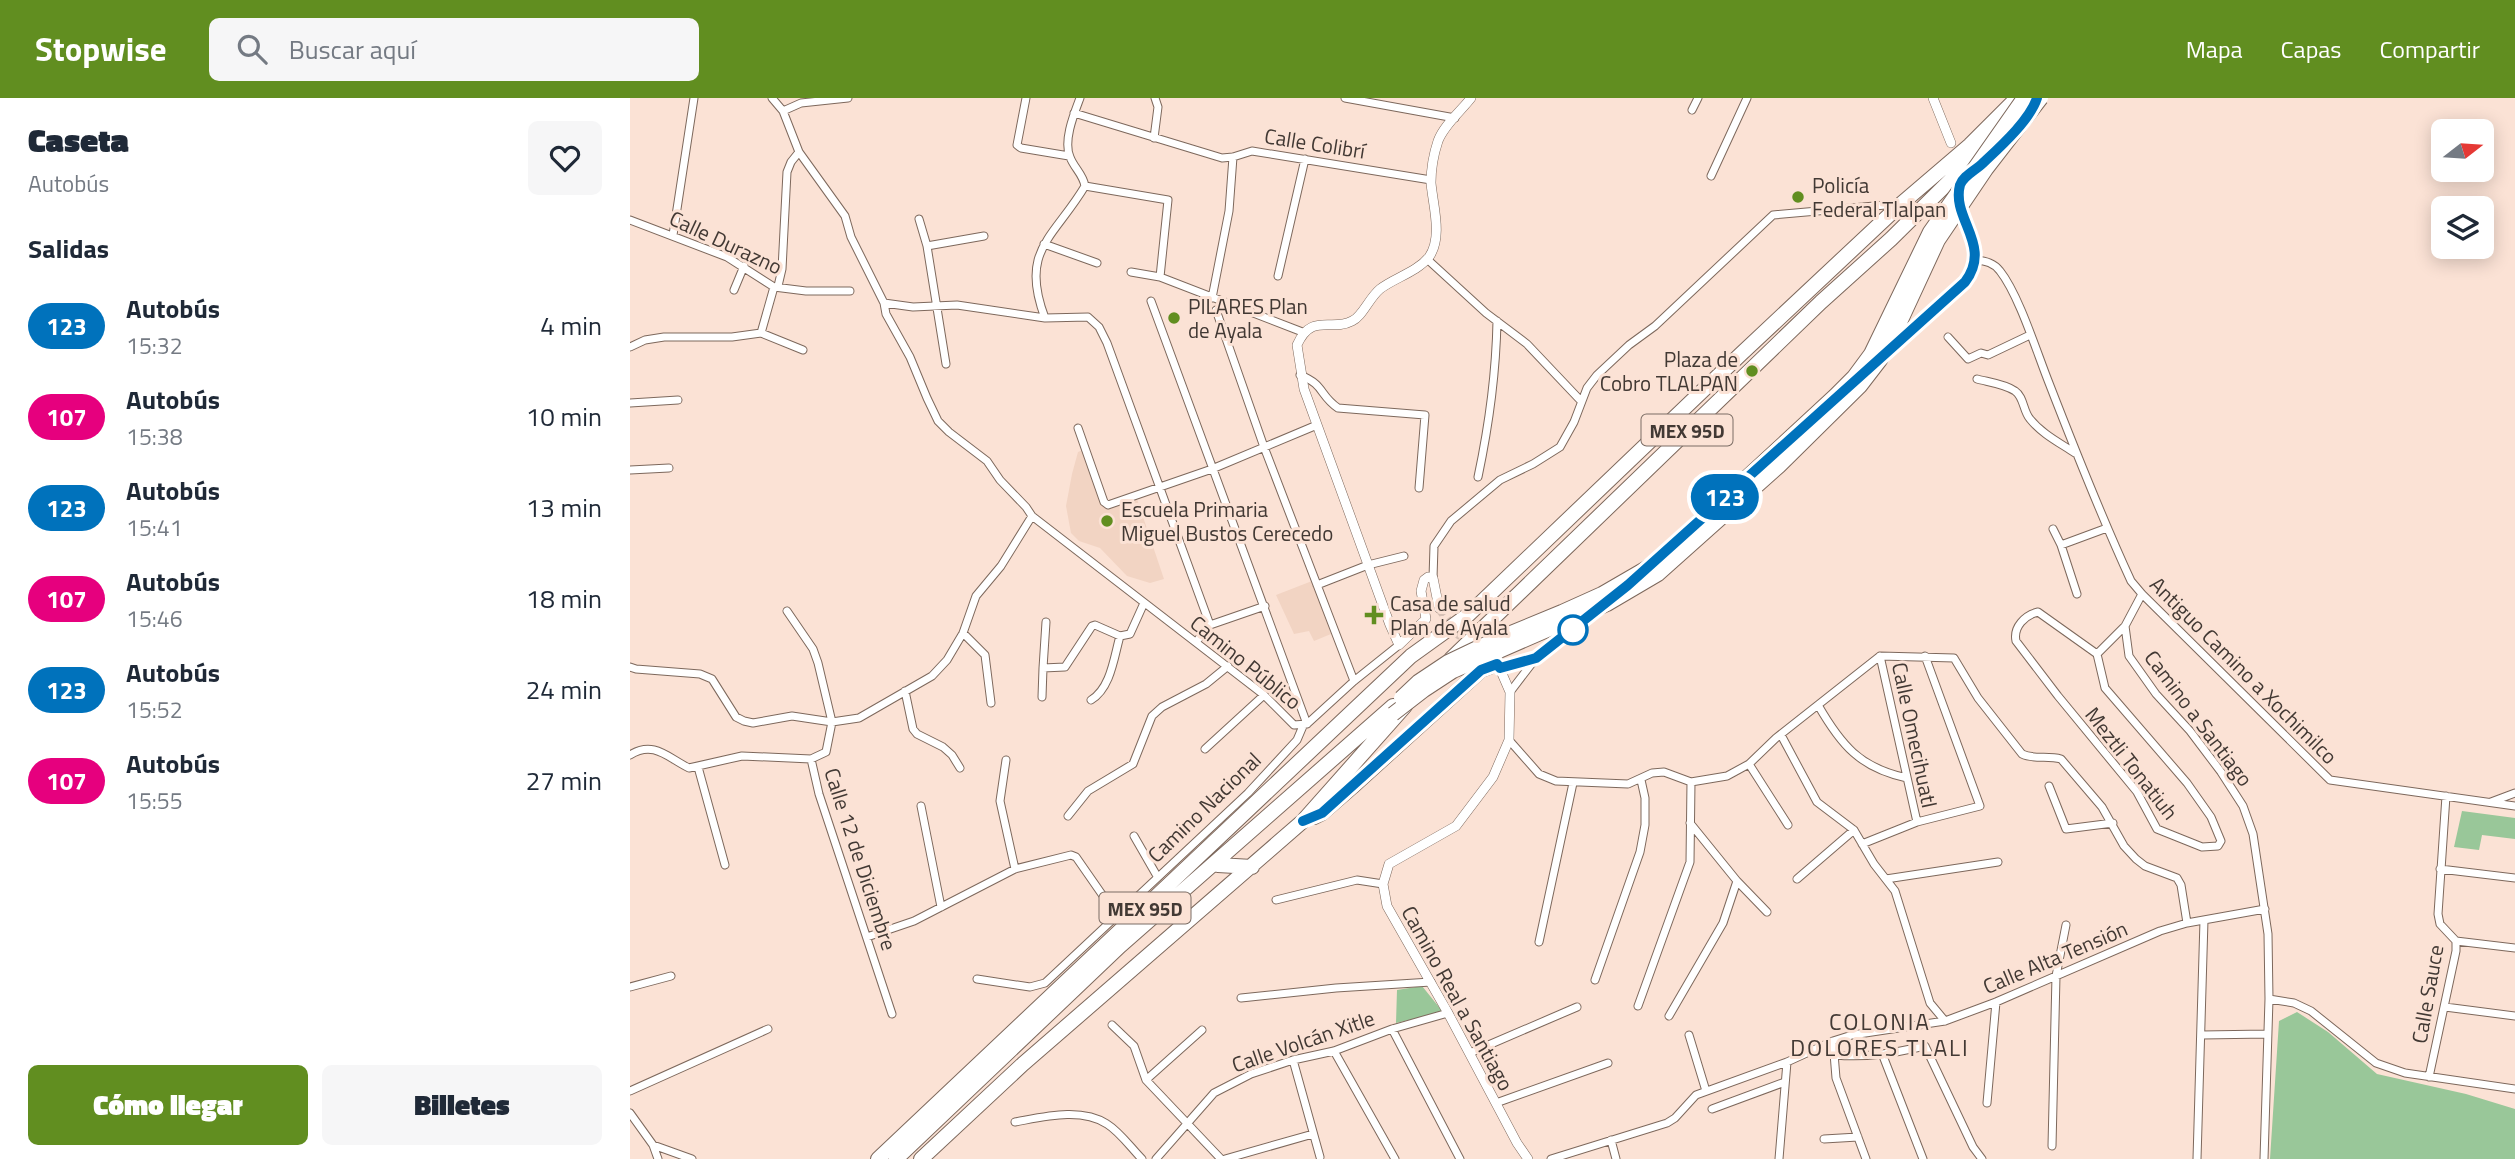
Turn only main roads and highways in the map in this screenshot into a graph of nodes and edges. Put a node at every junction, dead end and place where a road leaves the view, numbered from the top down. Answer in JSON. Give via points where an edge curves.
{"nodes":[{"id":1,"x":2017,"y":98,"type":"edge"},
{"id":2,"x":2024,"y":98,"type":"edge"},
{"id":3,"x":2031,"y":98,"type":"edge"},
{"id":4,"x":2039,"y":98,"type":"edge"},
{"id":5,"x":1497,"y":664,"type":"road end"},
{"id":6,"x":1450,"y":667,"type":"junction"},
{"id":7,"x":1303,"y":821,"type":"junction"},
{"id":8,"x":1218,"y":865,"type":"junction"},
{"id":9,"x":1252,"y":867,"type":"junction"},
{"id":10,"x":1023,"y":1065,"type":"junction"},
{"id":11,"x":878,"y":1159,"type":"edge"},
{"id":12,"x":896,"y":1159,"type":"edge"},
{"id":13,"x":921,"y":1159,"type":"edge"}],
"edges":[{"from":1,"to":11,"type":"highway","number":"MEX 95D","via":[[1468,615],[1411,656]]},
{"from":2,"to":6,"type":"highway","bridge":true,"via":[[1930,233],[1871,354],[1835,396],[1652,565],[1602,594],[1493,640]]},
{"from":3,"to":7,"type":"highway","number":"MEX 95D","via":[[1900,231],[1424,684]]},
{"from":4,"to":6,"type":"highway","bridge":true,"via":[[1938,240],[1880,360],[1788,457],[1658,574],[1607,604]]},
{"from":5,"to":7,"type":"highway","via":[[1481,670],[1322,813]]},
{"from":6,"to":8,"type":"highway","bridge":true},
{"from":6,"to":12,"type":"highway","bridge":true,"via":[[1418,682],[1120,946]]},
{"from":7,"to":9,"type":"highway","number":"MEX 95D"},
{"from":8,"to":9,"type":"highway"},
{"from":8,"to":10,"type":"highway","via":[[1127,944],[1061,1010],[1037,1038]]},
{"from":9,"to":10,"type":"highway","number":"MEX 95D"},
{"from":10,"to":13,"type":"highway","number":"MEX 95D"}]}
